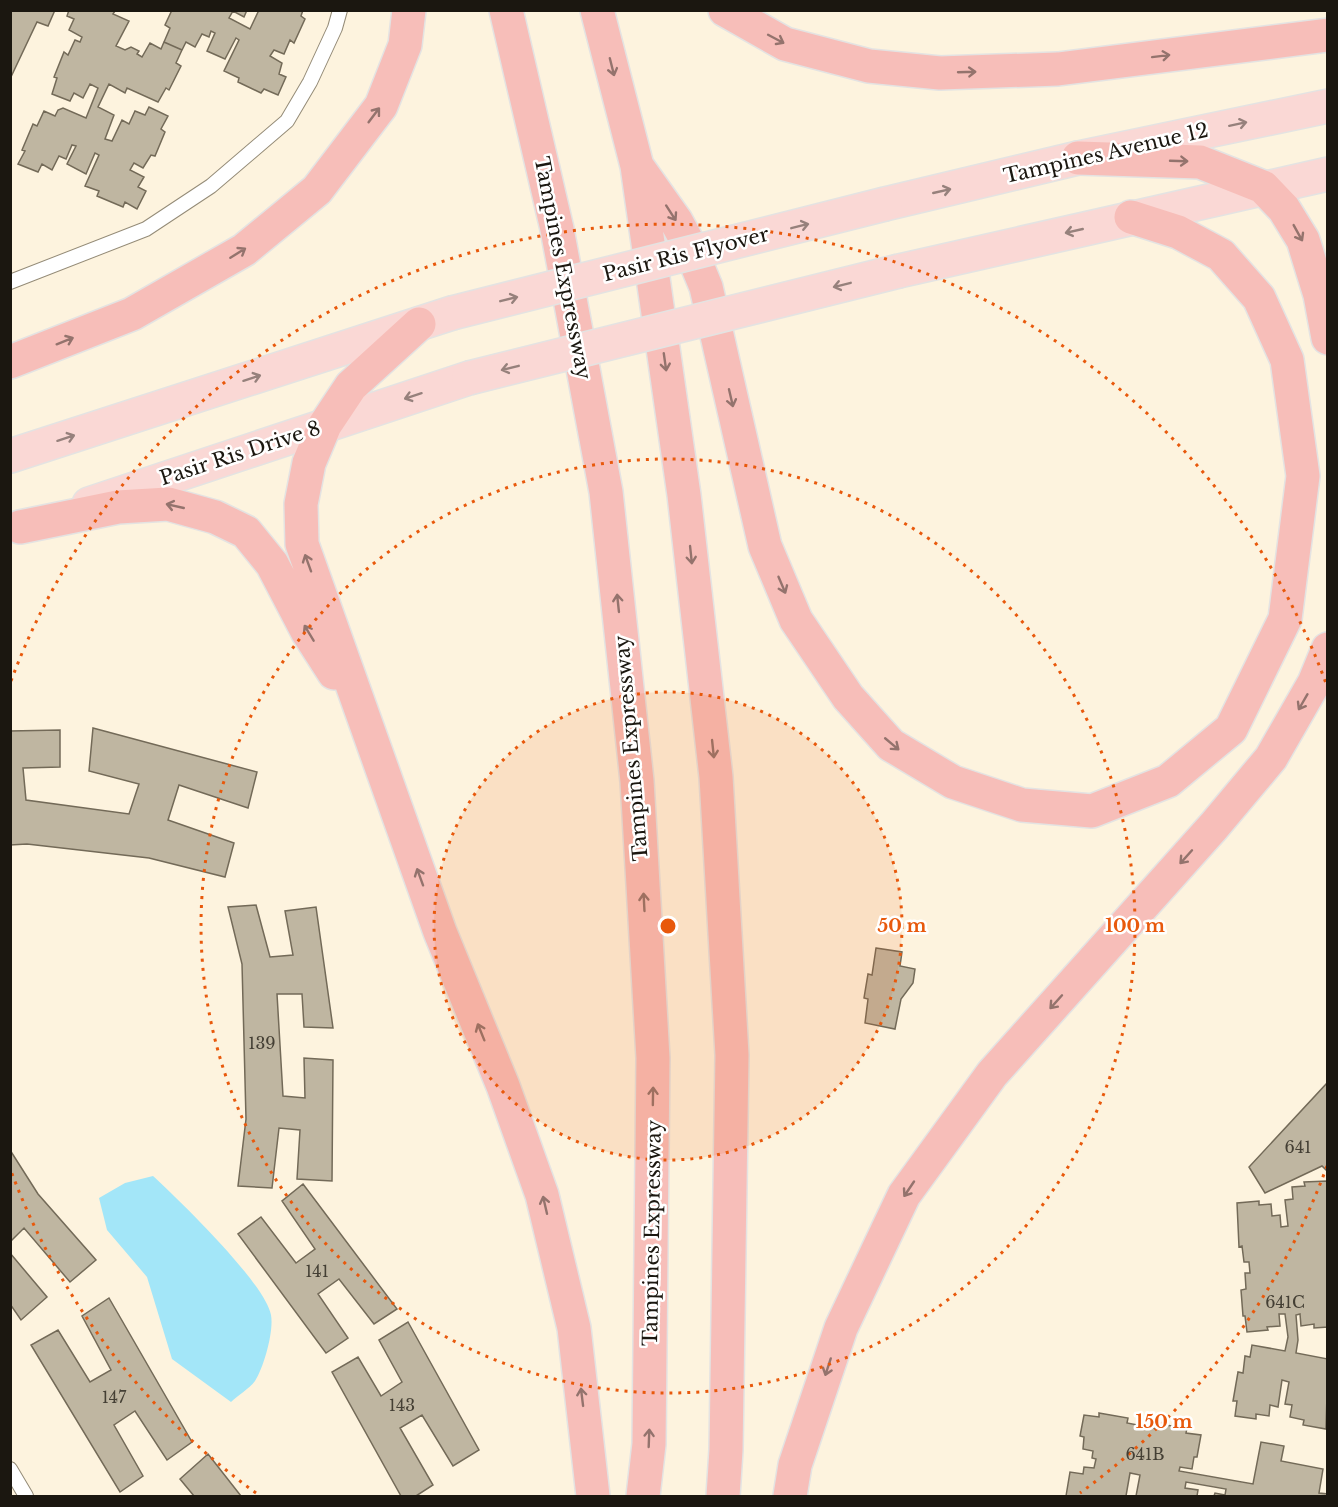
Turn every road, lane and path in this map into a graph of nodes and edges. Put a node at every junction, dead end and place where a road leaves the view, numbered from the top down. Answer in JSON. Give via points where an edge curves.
{"nodes":[{"id":1,"x":340,"y":10,"type":"edge"},
{"id":2,"x":409,"y":10,"type":"edge"},
{"id":3,"x":506,"y":10,"type":"edge"},
{"id":4,"x":597,"y":10,"type":"edge"},
{"id":5,"x":725,"y":10,"type":"edge"},
{"id":6,"x":1328,"y":35,"type":"edge"},
{"id":7,"x":1328,"y":106,"type":"edge"},
{"id":8,"x":1078,"y":158,"type":"junction"},
{"id":9,"x":637,"y":166,"type":"junction"},
{"id":10,"x":1328,"y":174,"type":"edge"},
{"id":11,"x":1263,"y":188,"type":"junction"},
{"id":12,"x":885,"y":204,"type":"joint"},
{"id":13,"x":1131,"y":217,"type":"junction"},
{"id":14,"x":10,"y":282,"type":"edge"},
{"id":15,"x":419,"y":324,"type":"junction"},
{"id":16,"x":1328,"y":338,"type":"edge"},
{"id":17,"x":10,"y":362,"type":"edge"},
{"id":18,"x":325,"y":425,"type":"junction"},
{"id":19,"x":10,"y":456,"type":"edge"},
{"id":20,"x":15,"y":528,"type":"edge"},
{"id":21,"x":1328,"y":649,"type":"edge"},
{"id":22,"x":363,"y":717,"type":"junction"},
{"id":23,"x":10,"y":1469,"type":"edge"},
{"id":24,"x":26,"y":1497,"type":"edge"},
{"id":25,"x":593,"y":1497,"type":"edge"},
{"id":26,"x":643,"y":1497,"type":"edge"},
{"id":27,"x":723,"y":1497,"type":"edge"},
{"id":28,"x":790,"y":1497,"type":"edge"}],
"edges":[{"from":1,"to":14,"type":"lane","via":[[310,82],[286,120],[212,186],[147,229]]},
{"from":17,"to":2,"type":"highway","one_way":true,"via":[[132,314],[244,250],[317,190],[381,106],[405,45]]},
{"from":26,"to":3,"type":"highway","name":"Tampines Expressway","one_way":true,"via":[[649,1444],[653,1058],[637,781],[606,492],[558,229]]},
{"from":4,"to":9,"type":"highway","one_way":true},
{"from":5,"to":6,"type":"highway","one_way":true,"via":[[785,44],[869,66],[940,73],[1058,69]]},
{"from":8,"to":7,"type":"main road","name":"Tampines Avenue 12","one_way":true},
{"from":8,"to":11,"type":"highway","one_way":true,"via":[[1200,162]]},
{"from":12,"to":8,"type":"main road","name":"Tampines Avenue 12","one_way":true},
{"from":9,"to":13,"type":"highway","one_way":true,"via":[[676,221],[705,287],[765,546],[796,620],[848,697],[891,745],[953,782],[1022,805],[1092,811],[1168,781],[1231,729],[1285,619],[1303,476],[1287,360],[1259,298],[1221,255],[1178,232]]},
{"from":9,"to":27,"type":"highway","one_way":true,"via":[[684,495],[716,777],[732,1055]]},
{"from":10,"to":11,"type":"main road"},
{"from":11,"to":13,"type":"main road"},
{"from":11,"to":16,"type":"highway","one_way":true,"via":[[1284,209],[1303,240]]},
{"from":15,"to":12,"type":"main road","name":"Pasir Ris Flyover","one_way":true,"bridge":true},
{"from":13,"to":18,"type":"main road","name":"Pasir Ris Drive 8","one_way":true,"bridge":true,"via":[[469,378]]},
{"from":15,"to":18,"type":"highway","via":[[351,386]]},
{"from":19,"to":15,"type":"main road","one_way":true},
{"from":18,"to":20,"type":"main road","name":"Pasir Ris Drive 8"},
{"from":22,"to":18,"type":"highway","one_way":true,"via":[[302,544],[301,504],[309,463]]},
{"from":22,"to":20,"type":"highway","one_way":true,"via":[[307,631],[272,564],[246,532],[215,517],[168,504],[118,507]]},
{"from":21,"to":28,"type":"highway","one_way":true,"via":[[1314,683],[1271,758],[992,1074],[904,1195],[841,1328],[795,1465]]},
{"from":25,"to":22,"type":"highway","one_way":true,"via":[[574,1328],[542,1195],[503,1086],[440,932]]},
{"from":23,"to":24,"type":"lane"}]}
